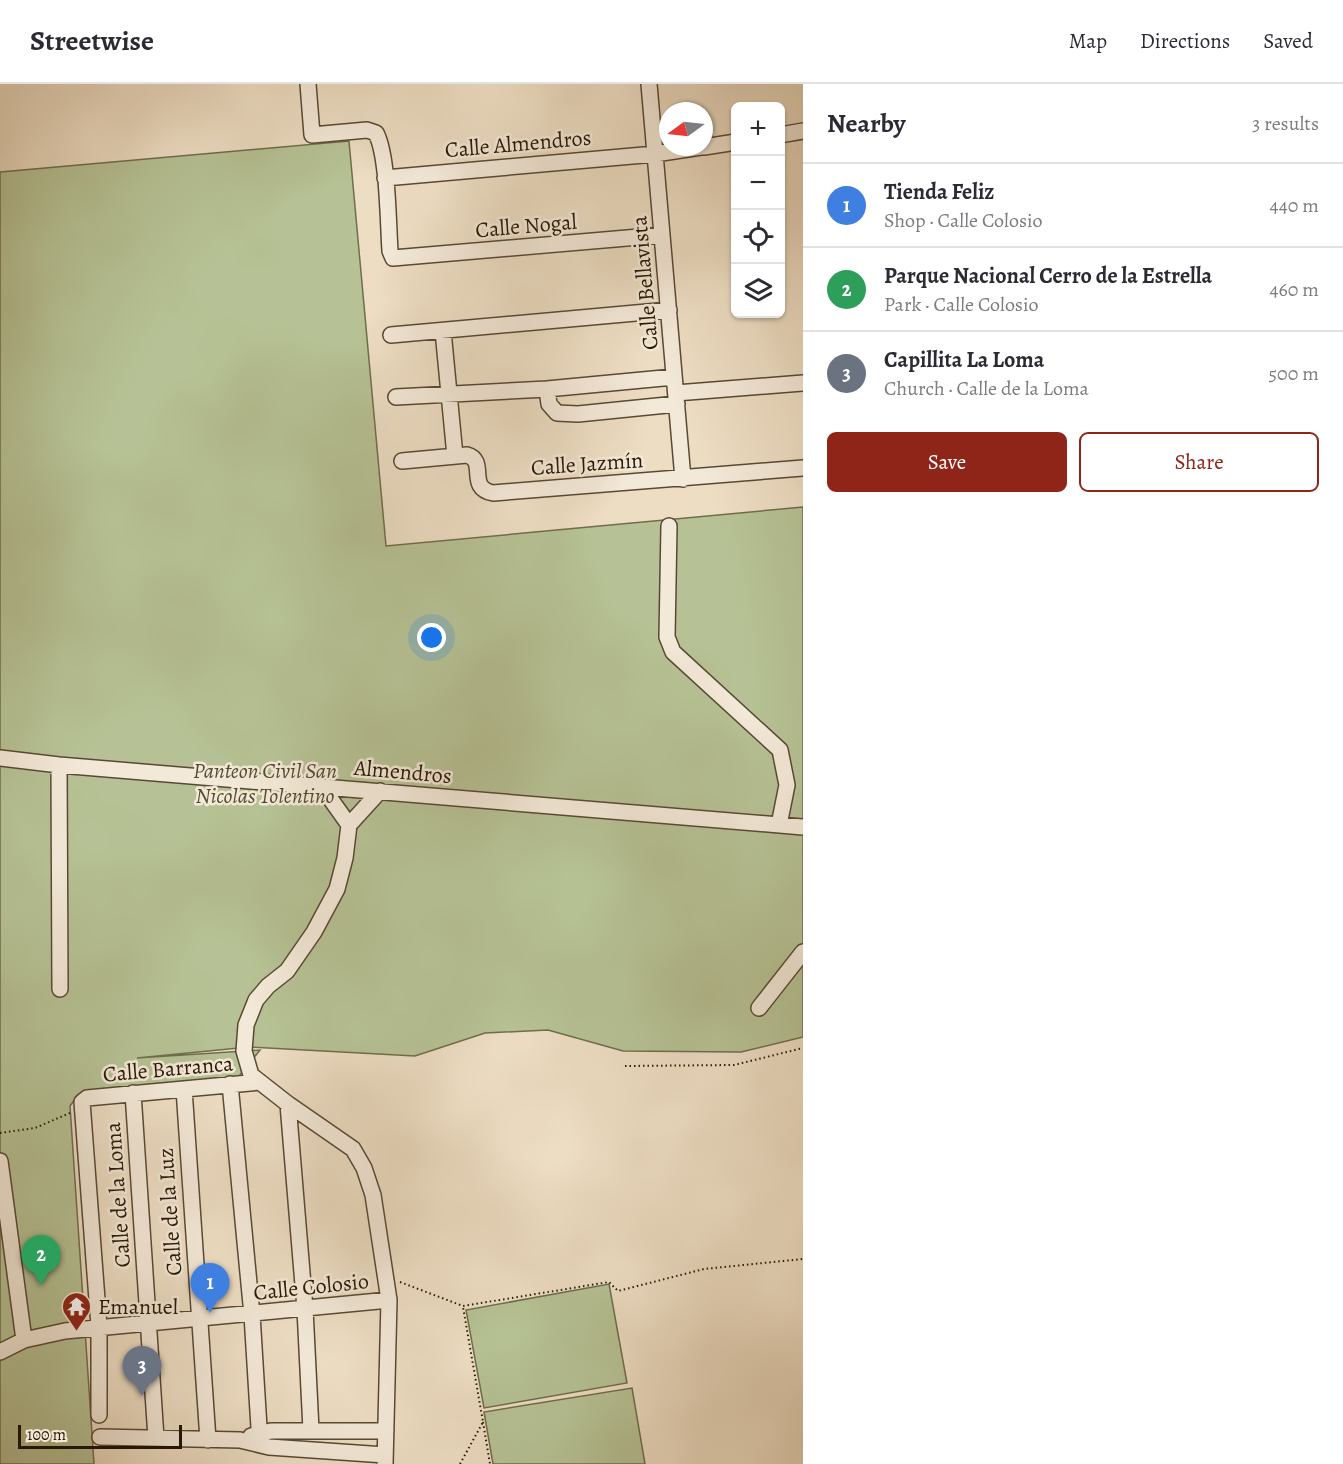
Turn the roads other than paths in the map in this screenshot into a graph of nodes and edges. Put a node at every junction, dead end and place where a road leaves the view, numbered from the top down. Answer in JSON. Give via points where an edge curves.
{"nodes":[{"id":1,"x":308,"y":84,"type":"edge"},
{"id":2,"x":650,"y":84,"type":"edge"},
{"id":3,"x":803,"y":131,"type":"edge"},
{"id":4,"x":785,"y":134,"type":"edge"},
{"id":5,"x":731,"y":143,"type":"edge"},
{"id":6,"x":713,"y":145,"type":"edge"},
{"id":7,"x":659,"y":153,"type":"edge"},
{"id":8,"x":655,"y":154,"type":"junction"},
{"id":9,"x":385,"y":178,"type":"junction"},
{"id":10,"x":662,"y":235,"type":"junction"},
{"id":11,"x":669,"y":310,"type":"junction"},
{"id":12,"x":443,"y":331,"type":"junction"},
{"id":13,"x":391,"y":335,"type":"dead end"},
{"id":14,"x":674,"y":377,"type":"junction"},
{"id":15,"x":803,"y":383,"type":"edge"},
{"id":16,"x":547,"y":389,"type":"junction"},
{"id":17,"x":449,"y":394,"type":"junction"},
{"id":18,"x":396,"y":397,"type":"dead end"},
{"id":19,"x":676,"y":399,"type":"junction"},
{"id":20,"x":455,"y":456,"type":"junction"},
{"id":21,"x":402,"y":461,"type":"dead end"},
{"id":22,"x":803,"y":468,"type":"edge"},
{"id":23,"x":683,"y":479,"type":"junction"},
{"id":24,"x":669,"y":526,"type":"dead end"},
{"id":25,"x":0,"y":758,"type":"edge"},
{"id":26,"x":59,"y":765,"type":"junction"},
{"id":27,"x":322,"y":787,"type":"junction"},
{"id":28,"x":380,"y":791,"type":"junction"},
{"id":29,"x":349,"y":825,"type":"junction"},
{"id":30,"x":779,"y":825,"type":"junction"},
{"id":31,"x":803,"y":827,"type":"edge"},
{"id":32,"x":803,"y":952,"type":"edge"},
{"id":33,"x":60,"y":989,"type":"dead end"},
{"id":34,"x":759,"y":1008,"type":"dead end"},
{"id":35,"x":260,"y":1082,"type":"junction"},
{"id":36,"x":230,"y":1084,"type":"junction"},
{"id":37,"x":184,"y":1089,"type":"junction"},
{"id":38,"x":133,"y":1093,"type":"junction"},
{"id":39,"x":288,"y":1104,"type":"junction"},
{"id":40,"x":0,"y":1161,"type":"edge"},
{"id":41,"x":5,"y":1237,"type":"edge"},
{"id":42,"x":389,"y":1300,"type":"junction"},
{"id":43,"x":305,"y":1309,"type":"junction"},
{"id":44,"x":252,"y":1315,"type":"junction"},
{"id":45,"x":199,"y":1319,"type":"junction"},
{"id":46,"x":148,"y":1323,"type":"junction"},
{"id":47,"x":99,"y":1326,"type":"junction"},
{"id":48,"x":24,"y":1340,"type":"junction"},
{"id":49,"x":0,"y":1352,"type":"edge"},
{"id":50,"x":99,"y":1415,"type":"dead end"},
{"id":51,"x":311,"y":1430,"type":"junction"},
{"id":52,"x":386,"y":1431,"type":"junction"},
{"id":53,"x":100,"y":1437,"type":"dead end"},
{"id":54,"x":156,"y":1438,"type":"junction"},
{"id":55,"x":260,"y":1439,"type":"junction"},
{"id":56,"x":208,"y":1440,"type":"junction"},
{"id":57,"x":385,"y":1460,"type":"edge"}],
"edges":[{"from":1,"to":9,"type":"street","via":[[312,135],[367,130],[376,133]]},
{"from":2,"to":8,"type":"street","name":"Calle Bellavista"},
{"from":3,"to":4,"type":"street"},
{"from":5,"to":6,"type":"street","name":"Calle Almendros"},
{"from":7,"to":8,"type":"street","name":"Calle Almendros"},
{"from":8,"to":9,"type":"street","name":"Calle Almendros"},
{"from":8,"to":10,"type":"street","name":"Calle Bellavista"},
{"from":9,"to":10,"type":"street","name":"Calle Nogal","via":[[393,258]]},
{"from":10,"to":11,"type":"street","name":"Calle Bellavista"},
{"from":11,"to":12,"type":"street"},
{"from":11,"to":14,"type":"street","name":"Calle Bellavista"},
{"from":12,"to":13,"type":"street"},
{"from":12,"to":17,"type":"street"},
{"from":14,"to":16,"type":"street"},
{"from":14,"to":19,"type":"street","name":"Calle Bellavista"},
{"from":15,"to":19,"type":"street"},
{"from":16,"to":17,"type":"street"},
{"from":16,"to":19,"type":"street","via":[[549,404],[557,413],[578,414]]},
{"from":17,"to":18,"type":"street"},
{"from":17,"to":20,"type":"street"},
{"from":19,"to":23,"type":"street","name":"Calle Bellavista"},
{"from":20,"to":21,"type":"street"},
{"from":20,"to":23,"type":"street","name":"Calle Jazmín","via":[[473,456],[479,485],[484,492],[493,493]]},
{"from":22,"to":23,"type":"street","name":"Calle Jazmín"},
{"from":24,"to":30,"type":"street","via":[[667,637],[674,652],[780,750],[787,785]]},
{"from":25,"to":26,"type":"street","name":"Almendros"},
{"from":26,"to":27,"type":"street","name":"Almendros"},
{"from":26,"to":33,"type":"street"},
{"from":27,"to":28,"type":"street","name":"Almendros"},
{"from":27,"to":29,"type":"street"},
{"from":28,"to":29,"type":"street"},
{"from":28,"to":30,"type":"street","name":"Almendros"},
{"from":29,"to":35,"type":"street","via":[[337,889],[314,933],[287,971],[256,1000],[246,1025],[244,1050],[251,1075]]},
{"from":30,"to":31,"type":"street","name":"Almendros"},
{"from":32,"to":34,"type":"street"},
{"from":35,"to":36,"type":"street","name":"Calle Barranca"},
{"from":35,"to":39,"type":"street"},
{"from":36,"to":37,"type":"street","name":"Calle Barranca"},
{"from":36,"to":44,"type":"street"},
{"from":37,"to":38,"type":"street","name":"Calle Barranca"},
{"from":37,"to":45,"type":"street","name":"Calle de la Luz"},
{"from":38,"to":46,"type":"street","name":"Calle de la Loma"},
{"from":38,"to":47,"type":"street","name":"Calle Barranca","via":[[87,1098],[82,1103]]},
{"from":39,"to":42,"type":"street","via":[[353,1149],[364,1168],[373,1195]]},
{"from":39,"to":43,"type":"street"},
{"from":40,"to":41,"type":"street"},
{"from":41,"to":48,"type":"street"},
{"from":42,"to":43,"type":"street","name":"Calle Colosio"},
{"from":42,"to":52,"type":"street"},
{"from":43,"to":44,"type":"street","name":"Calle Colosio"},
{"from":43,"to":51,"type":"street"},
{"from":44,"to":45,"type":"street","name":"Calle Colosio"},
{"from":44,"to":55,"type":"street"},
{"from":45,"to":46,"type":"street","name":"Calle Colosio"},
{"from":45,"to":56,"type":"street","name":"Calle de la Luz"},
{"from":46,"to":47,"type":"street","name":"Calle Colosio"},
{"from":46,"to":54,"type":"street","name":"Calle de la Loma"},
{"from":47,"to":48,"type":"street","name":"Calle Colosio"},
{"from":47,"to":50,"type":"street"},
{"from":48,"to":49,"type":"street","name":"Calle Colosio"},
{"from":51,"to":52,"type":"street"},
{"from":51,"to":55,"type":"street","via":[[271,1431]]},
{"from":52,"to":57,"type":"street"},
{"from":53,"to":54,"type":"street"},
{"from":54,"to":56,"type":"street"},
{"from":55,"to":56,"type":"street"},
{"from":55,"to":57,"type":"street","via":[[269,1447]]}]}
